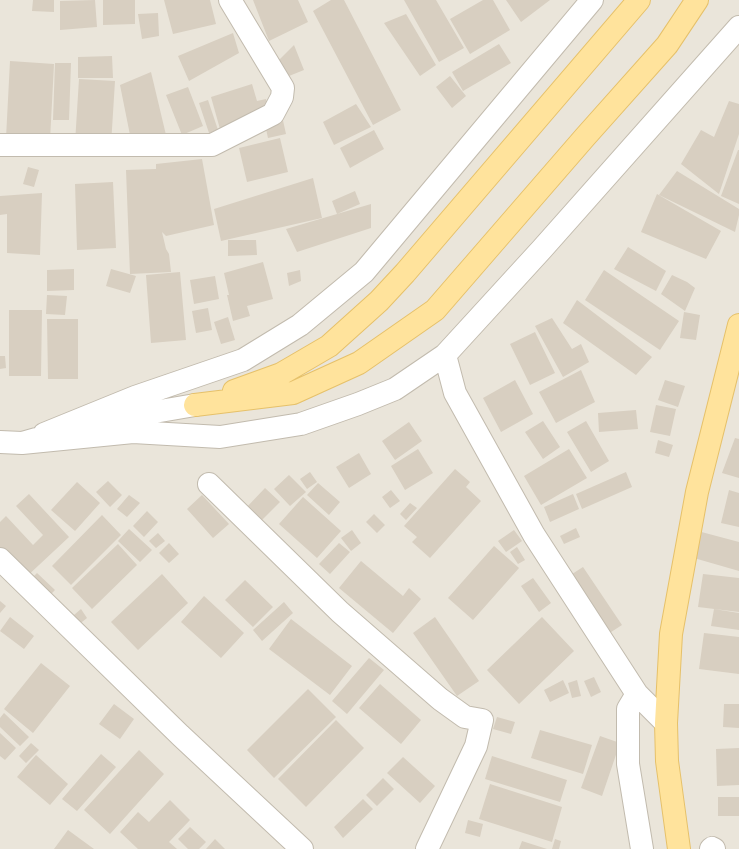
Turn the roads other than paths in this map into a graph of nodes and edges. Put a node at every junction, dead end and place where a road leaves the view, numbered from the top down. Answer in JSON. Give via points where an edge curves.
{"nodes":[{"id":1,"x":230,"y":0,"type":"edge"},
{"id":2,"x":592,"y":0,"type":"edge"},
{"id":3,"x":639,"y":0,"type":"edge"},
{"id":4,"x":697,"y":0,"type":"edge"},
{"id":5,"x":739,"y":27,"type":"edge"},
{"id":6,"x":0,"y":145,"type":"edge"},
{"id":7,"x":739,"y":325,"type":"edge"},
{"id":8,"x":445,"y":355,"type":"junction"},
{"id":9,"x":195,"y":406,"type":"junction"},
{"id":10,"x":0,"y":442,"type":"edge"},
{"id":11,"x":22,"y":443,"type":"junction"},
{"id":12,"x":209,"y":484,"type":"dead end"},
{"id":13,"x":0,"y":559,"type":"edge"},
{"id":14,"x":637,"y":694,"type":"junction"},
{"id":15,"x":666,"y":723,"type":"junction"},
{"id":16,"x":302,"y":849,"type":"edge"},
{"id":17,"x":427,"y":849,"type":"edge"},
{"id":18,"x":642,"y":849,"type":"edge"},
{"id":19,"x":679,"y":849,"type":"edge"},
{"id":20,"x":711,"y":849,"type":"edge"},
{"id":21,"x":714,"y":849,"type":"edge"}],
"edges":[{"from":1,"to":6,"type":"street","via":[[283,88],[274,114],[212,145]]},
{"from":2,"to":11,"type":"street","via":[[364,272],[300,325],[243,360],[135,397]]},
{"from":3,"to":9,"type":"main road","via":[[379,301],[329,346],[281,374]]},
{"from":4,"to":9,"type":"main road","via":[[667,45],[435,310],[360,363],[293,393]]},
{"from":5,"to":8,"type":"street"},
{"from":7,"to":15,"type":"main road","via":[[694,506],[671,634]]},
{"from":8,"to":11,"type":"street","via":[[395,389],[301,424],[220,437],[133,432]]},
{"from":8,"to":14,"type":"street","via":[[455,393],[530,528]]},
{"from":9,"to":11,"type":"street","via":[[82,425]]},
{"from":10,"to":11,"type":"street"},
{"from":12,"to":17,"type":"street","via":[[340,612],[434,694],[465,717],[482,720],[476,746]]},
{"from":13,"to":16,"type":"street","via":[[180,735]]},
{"from":14,"to":15,"type":"street"},
{"from":14,"to":18,"type":"street","via":[[628,709],[628,764]]},
{"from":15,"to":19,"type":"main road","via":[[667,761]]},
{"from":20,"to":21,"type":"street"}]}
